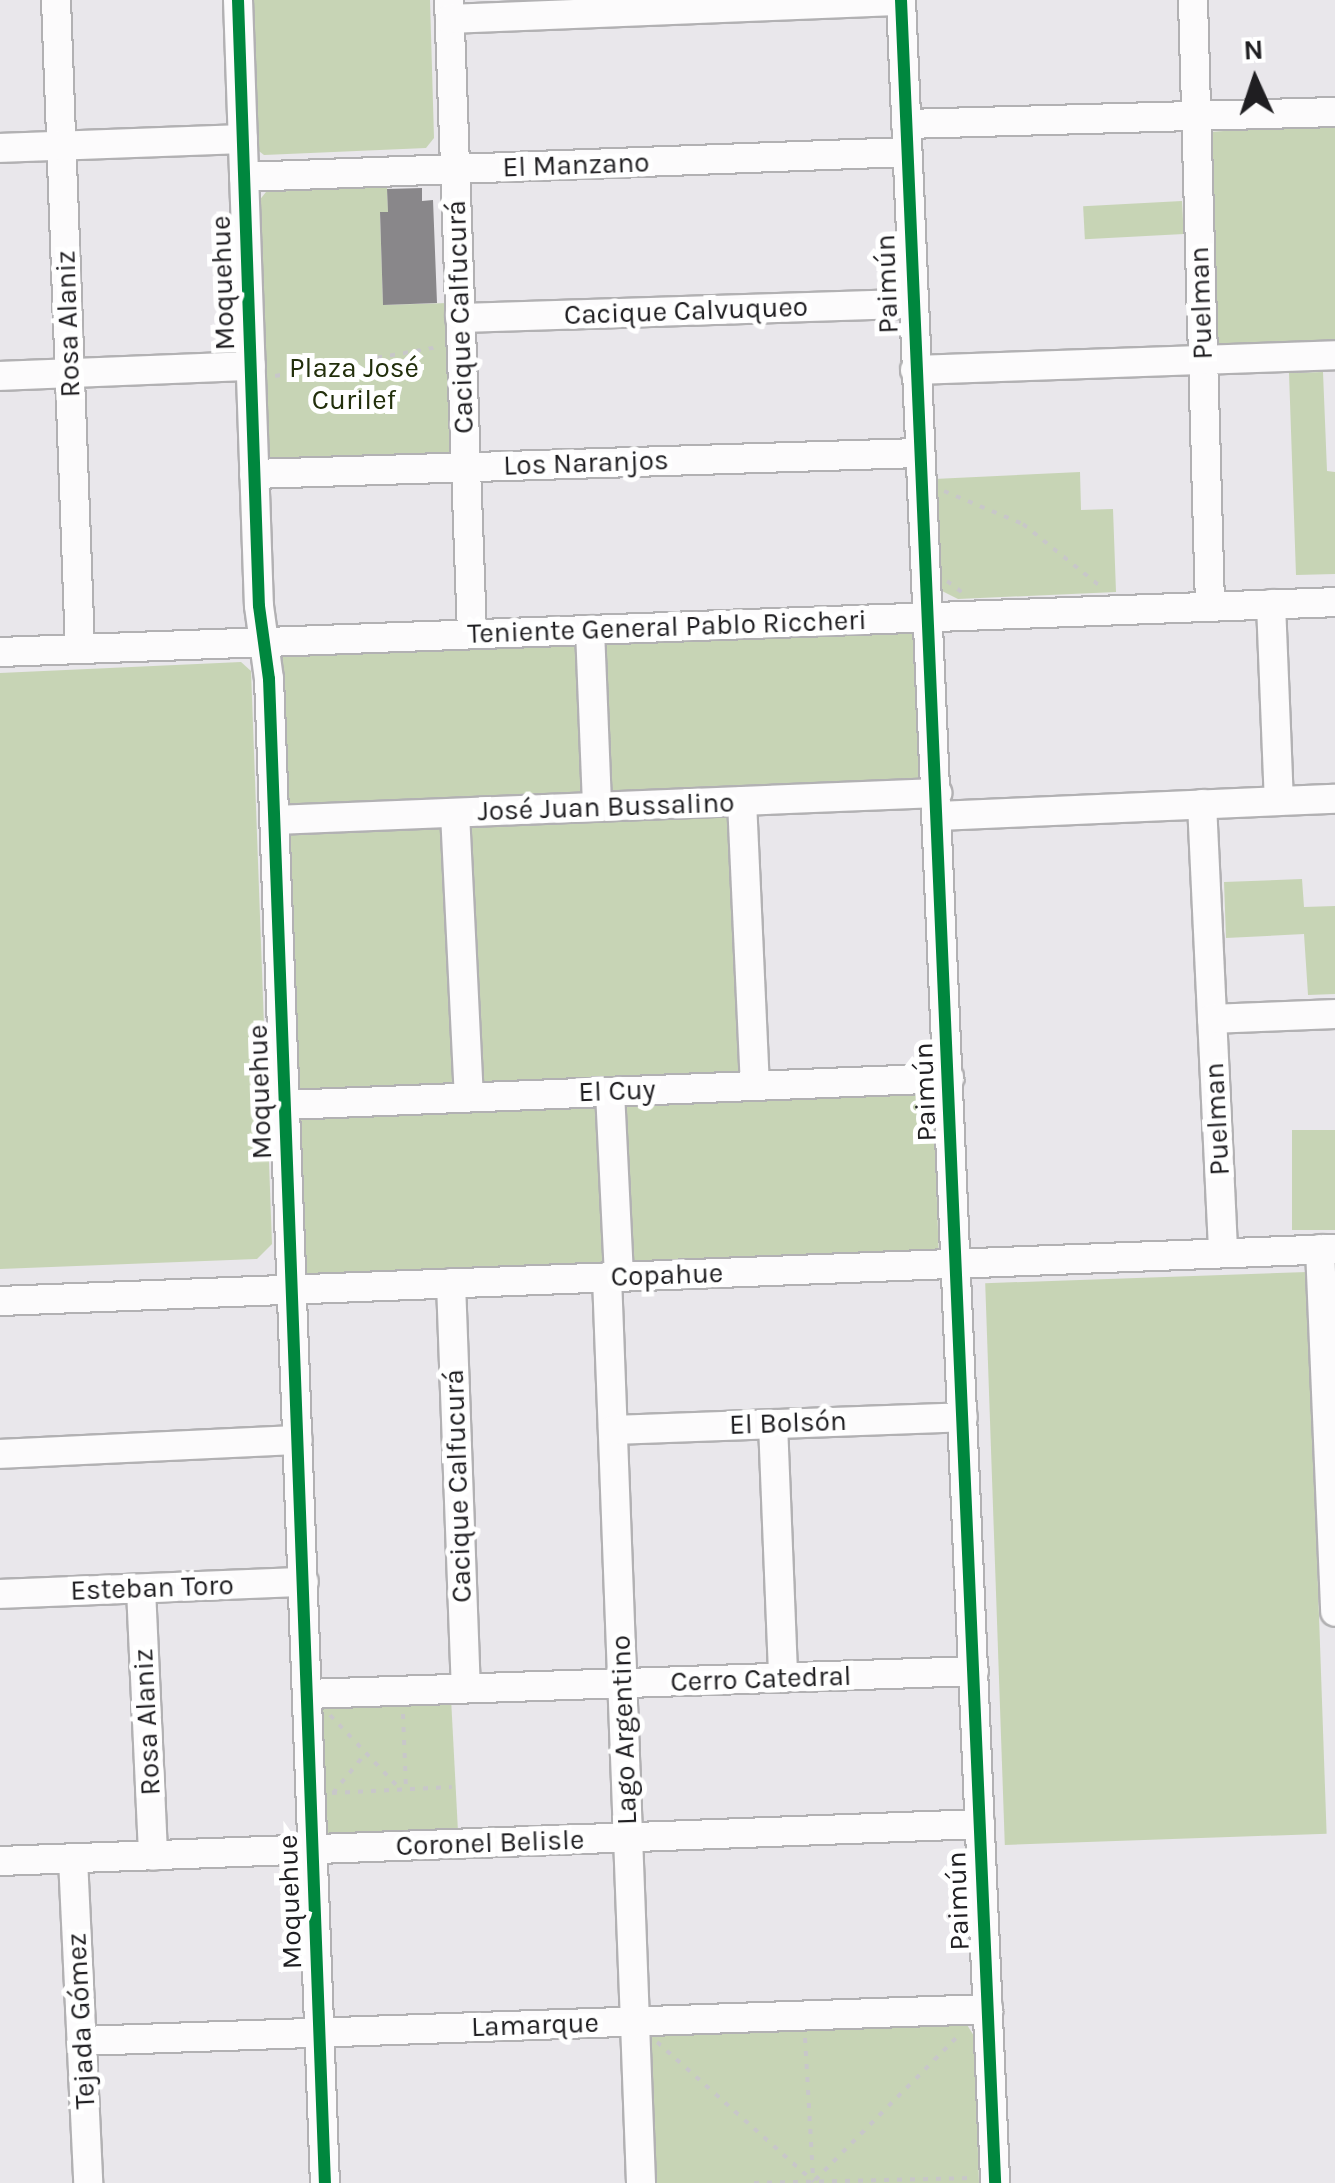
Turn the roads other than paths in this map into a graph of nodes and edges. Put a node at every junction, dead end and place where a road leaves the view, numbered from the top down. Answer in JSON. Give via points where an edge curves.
{"nodes":[{"id":1,"x":56,"y":0,"type":"edge"},
{"id":2,"x":238,"y":0,"type":"edge"},
{"id":3,"x":1192,"y":0,"type":"edge"},
{"id":4,"x":901,"y":1,"type":"edge"},
{"id":5,"x":449,"y":9,"type":"edge"},
{"id":6,"x":1335,"y":112,"type":"edge"},
{"id":7,"x":1196,"y":116,"type":"junction"},
{"id":8,"x":906,"y":138,"type":"junction"},
{"id":9,"x":243,"y":139,"type":"junction"},
{"id":10,"x":62,"y":146,"type":"junction"},
{"id":11,"x":0,"y":148,"type":"edge"},
{"id":12,"x":455,"y":169,"type":"junction"},
{"id":13,"x":244,"y":177,"type":"junction"},
{"id":14,"x":912,"y":304,"type":"junction"},
{"id":15,"x":460,"y":318,"type":"junction"},
{"id":16,"x":1335,"y":355,"type":"edge"},
{"id":17,"x":1203,"y":360,"type":"junction"},
{"id":18,"x":915,"y":370,"type":"junction"},
{"id":19,"x":256,"y":372,"type":"junction"},
{"id":20,"x":70,"y":373,"type":"junction"},
{"id":21,"x":0,"y":376,"type":"edge"},
{"id":22,"x":918,"y":453,"type":"junction"},
{"id":23,"x":466,"y":467,"type":"junction"},
{"id":24,"x":254,"y":474,"type":"junction"},
{"id":25,"x":1335,"y":602,"type":"edge"},
{"id":26,"x":1271,"y":604,"type":"junction"},
{"id":27,"x":1210,"y":606,"type":"junction"},
{"id":28,"x":930,"y":617,"type":"junction"},
{"id":29,"x":590,"y":630,"type":"junction"},
{"id":30,"x":472,"y":634,"type":"junction"},
{"id":31,"x":264,"y":641,"type":"junction"},
{"id":32,"x":80,"y":649,"type":"junction"},
{"id":33,"x":0,"y":652,"type":"edge"},
{"id":34,"x":1335,"y":798,"type":"edge"},
{"id":35,"x":742,"y":801,"type":"junction"},
{"id":36,"x":1279,"y":801,"type":"junction"},
{"id":37,"x":938,"y":804,"type":"junction"},
{"id":38,"x":1202,"y":804,"type":"junction"},
{"id":39,"x":597,"y":807,"type":"junction"},
{"id":40,"x":455,"y":813,"type":"junction"},
{"id":41,"x":275,"y":820,"type":"junction"},
{"id":42,"x":1335,"y":1014,"type":"edge"},
{"id":43,"x":1212,"y":1019,"type":"junction"},
{"id":44,"x":949,"y":1078,"type":"junction"},
{"id":45,"x":756,"y":1086,"type":"junction"},
{"id":46,"x":610,"y":1092,"type":"junction"},
{"id":47,"x":469,"y":1098,"type":"junction"},
{"id":48,"x":286,"y":1105,"type":"junction"},
{"id":49,"x":1327,"y":1249,"type":"edge"},
{"id":50,"x":1223,"y":1253,"type":"junction"},
{"id":51,"x":957,"y":1263,"type":"junction"},
{"id":52,"x":613,"y":1277,"type":"junction"},
{"id":53,"x":451,"y":1284,"type":"junction"},
{"id":54,"x":293,"y":1290,"type":"junction"},
{"id":55,"x":0,"y":1302,"type":"edge"},
{"id":56,"x":963,"y":1417,"type":"junction"},
{"id":57,"x":773,"y":1424,"type":"junction"},
{"id":58,"x":613,"y":1430,"type":"junction"},
{"id":59,"x":298,"y":1440,"type":"junction"},
{"id":60,"x":1331,"y":1440,"type":"edge"},
{"id":61,"x":0,"y":1454,"type":"edge"},
{"id":62,"x":304,"y":1582,"type":"junction"},
{"id":63,"x":142,"y":1589,"type":"junction"},
{"id":64,"x":0,"y":1594,"type":"edge"},
{"id":65,"x":1335,"y":1612,"type":"edge"},
{"id":66,"x":974,"y":1671,"type":"junction"},
{"id":67,"x":783,"y":1678,"type":"junction"},
{"id":68,"x":622,"y":1683,"type":"junction"},
{"id":69,"x":466,"y":1688,"type":"junction"},
{"id":70,"x":322,"y":1707,"type":"junction"},
{"id":71,"x":980,"y":1824,"type":"junction"},
{"id":72,"x":628,"y":1837,"type":"junction"},
{"id":73,"x":313,"y":1849,"type":"junction"},
{"id":74,"x":153,"y":1856,"type":"junction"},
{"id":75,"x":74,"y":1858,"type":"junction"},
{"id":76,"x":0,"y":1861,"type":"edge"},
{"id":77,"x":988,"y":2009,"type":"junction"},
{"id":78,"x":320,"y":2033,"type":"junction"},
{"id":79,"x":649,"y":2034,"type":"junction"},
{"id":80,"x":82,"y":2042,"type":"junction"},
{"id":81,"x":88,"y":2183,"type":"edge"},
{"id":82,"x":325,"y":2183,"type":"edge"},
{"id":83,"x":640,"y":2183,"type":"edge"},
{"id":84,"x":995,"y":2183,"type":"edge"}],
"edges":[{"from":1,"to":10,"type":"street","name":"Rosa Alaniz"},
{"from":2,"to":9,"type":"street","name":"Moquehue"},
{"from":3,"to":7,"type":"street","name":"Puelman"},
{"from":4,"to":5,"type":"street"},
{"from":4,"to":8,"type":"street","name":"Paimún"},
{"from":5,"to":12,"type":"street","name":"Cacique Calfucurá"},
{"from":6,"to":7,"type":"street","name":"El Manzano"},
{"from":7,"to":8,"type":"street","name":"El Manzano"},
{"from":7,"to":17,"type":"street","name":"Puelman"},
{"from":8,"to":12,"type":"street","name":"El Manzano"},
{"from":8,"to":14,"type":"street","name":"Paimún"},
{"from":9,"to":10,"type":"street"},
{"from":9,"to":13,"type":"street","name":"Moquehue"},
{"from":10,"to":11,"type":"street"},
{"from":10,"to":20,"type":"street","name":"Rosa Alaniz"},
{"from":12,"to":13,"type":"street","name":"El Manzano"},
{"from":12,"to":15,"type":"street","name":"Cacique Calfucurá"},
{"from":13,"to":19,"type":"street","name":"Moquehue"},
{"from":14,"to":15,"type":"street","name":"Cacique Calvuqueo"},
{"from":14,"to":18,"type":"street","name":"Paimún"},
{"from":15,"to":23,"type":"street","name":"Cacique Calfucurá"},
{"from":16,"to":17,"type":"street"},
{"from":17,"to":18,"type":"street"},
{"from":17,"to":27,"type":"street","name":"Puelman"},
{"from":18,"to":22,"type":"street","name":"Paimún"},
{"from":19,"to":20,"type":"street"},
{"from":19,"to":24,"type":"street","name":"Moquehue"},
{"from":20,"to":21,"type":"street"},
{"from":20,"to":32,"type":"street","name":"Rosa Alaniz"},
{"from":22,"to":23,"type":"street","name":"Los Naranjos"},
{"from":22,"to":28,"type":"street","name":"Paimún"},
{"from":23,"to":24,"type":"street","name":"Los Naranjos"},
{"from":23,"to":30,"type":"street","name":"Cacique Calfucurá"},
{"from":24,"to":31,"type":"street","name":"Moquehue"},
{"from":25,"to":26,"type":"street","name":"Teniente General Pablo Riccheri"},
{"from":26,"to":27,"type":"street","name":"Teniente General Pablo Riccheri"},
{"from":26,"to":36,"type":"street"},
{"from":27,"to":28,"type":"street","name":"Teniente General Pablo Riccheri"},
{"from":28,"to":29,"type":"street","name":"Teniente General Pablo Riccheri"},
{"from":28,"to":37,"type":"street","name":"Paimún"},
{"from":29,"to":30,"type":"street","name":"Teniente General Pablo Riccheri"},
{"from":29,"to":39,"type":"street"},
{"from":30,"to":31,"type":"street","name":"Teniente General Pablo Riccheri"},
{"from":31,"to":32,"type":"street","name":"Teniente General Pablo Riccheri"},
{"from":31,"to":41,"type":"street","name":"Moquehue"},
{"from":32,"to":33,"type":"street","name":"Teniente General Pablo Riccheri"},
{"from":34,"to":36,"type":"street","name":"José Juan Bussalino"},
{"from":35,"to":37,"type":"street","name":"José Juan Bussalino"},
{"from":35,"to":39,"type":"street","name":"José Juan Bussalino"},
{"from":35,"to":45,"type":"street"},
{"from":36,"to":38,"type":"street","name":"José Juan Bussalino"},
{"from":37,"to":38,"type":"street","name":"José Juan Bussalino"},
{"from":37,"to":44,"type":"street","name":"Paimún"},
{"from":38,"to":43,"type":"street","name":"Puelman"},
{"from":39,"to":40,"type":"street","name":"José Juan Bussalino"},
{"from":40,"to":41,"type":"street","name":"José Juan Bussalino"},
{"from":40,"to":47,"type":"street"},
{"from":41,"to":48,"type":"street","name":"Moquehue"},
{"from":42,"to":43,"type":"street"},
{"from":43,"to":50,"type":"street","name":"Puelman"},
{"from":44,"to":45,"type":"street","name":"El Cuy"},
{"from":44,"to":51,"type":"street","name":"Paimún"},
{"from":45,"to":46,"type":"street","name":"El Cuy"},
{"from":46,"to":47,"type":"street","name":"El Cuy"},
{"from":46,"to":52,"type":"street","name":"Lago Argentino"},
{"from":47,"to":48,"type":"street","name":"El Cuy"},
{"from":48,"to":54,"type":"street","name":"Moquehue"},
{"from":49,"to":50,"type":"street","name":"Copahue"},
{"from":49,"to":60,"type":"street"},
{"from":50,"to":51,"type":"street","name":"Copahue"},
{"from":51,"to":52,"type":"street","name":"Copahue"},
{"from":51,"to":56,"type":"street","name":"Paimún"},
{"from":52,"to":53,"type":"street","name":"Copahue"},
{"from":52,"to":58,"type":"street","name":"Lago Argentino"},
{"from":53,"to":54,"type":"street","name":"Copahue"},
{"from":53,"to":69,"type":"street","name":"Cacique Calfucurá"},
{"from":54,"to":55,"type":"street","name":"Copahue"},
{"from":54,"to":59,"type":"street","name":"Moquehue"},
{"from":56,"to":57,"type":"street","name":"El Bolsón"},
{"from":56,"to":66,"type":"street","name":"Paimún"},
{"from":57,"to":58,"type":"street","name":"El Bolsón"},
{"from":57,"to":67,"type":"street"},
{"from":58,"to":68,"type":"street","name":"Lago Argentino"},
{"from":59,"to":61,"type":"street"},
{"from":59,"to":62,"type":"street","name":"Moquehue"},
{"from":60,"to":65,"type":"street"},
{"from":62,"to":63,"type":"street","name":"Esteban Toro"},
{"from":62,"to":70,"type":"street","name":"Moquehue"},
{"from":63,"to":64,"type":"street","name":"Esteban Toro"},
{"from":63,"to":74,"type":"street","name":"Rosa Alaniz"},
{"from":66,"to":67,"type":"street","name":"Cerro Catedral"},
{"from":66,"to":71,"type":"street","name":"Paimún"},
{"from":67,"to":68,"type":"street","name":"Cerro Catedral"},
{"from":68,"to":69,"type":"street","name":"Cerro Catedral"},
{"from":68,"to":72,"type":"street","name":"Lago Argentino"},
{"from":69,"to":70,"type":"street","name":"Cerro Catedral"},
{"from":70,"to":73,"type":"street","name":"Moquehue"},
{"from":71,"to":72,"type":"street","name":"Coronel Belisle"},
{"from":71,"to":77,"type":"street","name":"Paimún"},
{"from":72,"to":73,"type":"street","name":"Coronel Belisle"},
{"from":72,"to":79,"type":"street","name":"Lago Argentino"},
{"from":73,"to":74,"type":"street","name":"Coronel Belisle"},
{"from":73,"to":78,"type":"street","name":"Moquehue"},
{"from":74,"to":75,"type":"street","name":"Coronel Belisle"},
{"from":75,"to":76,"type":"street","name":"Coronel Belisle"},
{"from":75,"to":80,"type":"street","name":"Tejada Gómez"},
{"from":77,"to":79,"type":"street","name":"Lamarque"},
{"from":77,"to":84,"type":"street","name":"Paimún"},
{"from":78,"to":79,"type":"street","name":"Lamarque"},
{"from":78,"to":80,"type":"street","name":"Lamarque"},
{"from":78,"to":82,"type":"street","name":"Moquehue"},
{"from":79,"to":83,"type":"street","name":"Lago Argentino"},
{"from":80,"to":81,"type":"street","name":"Tejada Gómez"}]}
